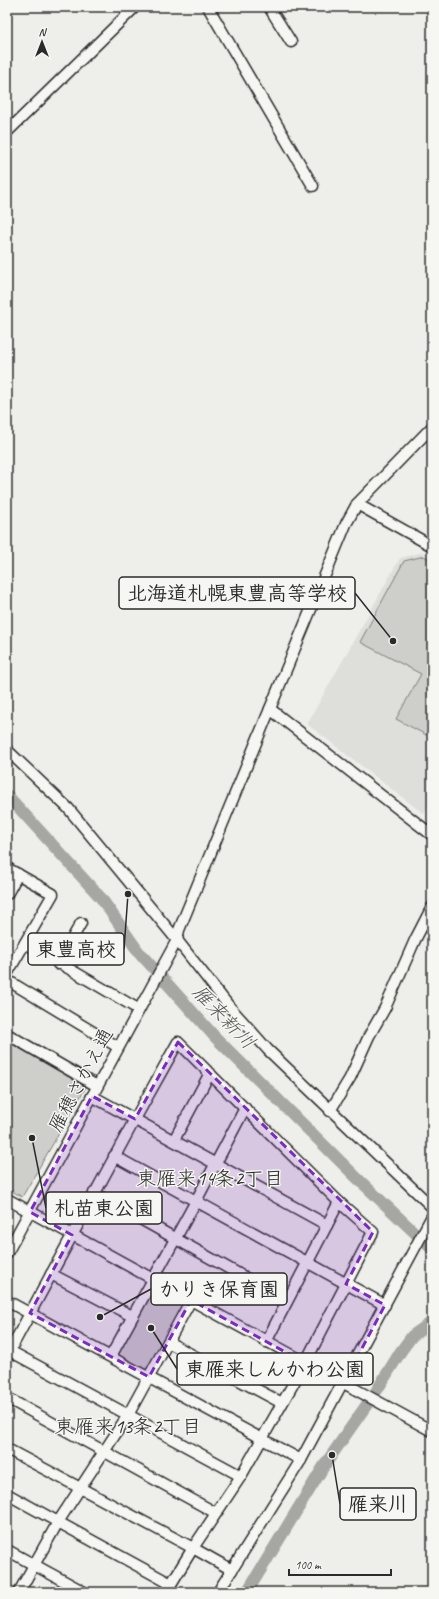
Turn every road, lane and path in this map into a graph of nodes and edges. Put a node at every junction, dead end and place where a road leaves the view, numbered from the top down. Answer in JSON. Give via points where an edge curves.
{"nodes":[{"id":1,"x":135,"y":7,"type":"edge"},
{"id":2,"x":269,"y":7,"type":"edge"},
{"id":3,"x":212,"y":8,"type":"edge"},
{"id":4,"x":291,"y":42,"type":"dead end"},
{"id":5,"x":7,"y":132,"type":"edge"},
{"id":6,"x":313,"y":186,"type":"dead end"},
{"id":7,"x":432,"y":427,"type":"edge"},
{"id":8,"x":357,"y":504,"type":"junction"},
{"id":9,"x":432,"y":546,"type":"edge"},
{"id":10,"x":270,"y":709,"type":"junction"},
{"id":11,"x":7,"y":750,"type":"edge"},
{"id":12,"x":432,"y":836,"type":"edge"},
{"id":13,"x":7,"y":868,"type":"edge"},
{"id":14,"x":18,"y":874,"type":"junction"},
{"id":15,"x":7,"y":894,"type":"edge"},
{"id":16,"x":432,"y":907,"type":"edge"},
{"id":17,"x":80,"y":923,"type":"dead end"},
{"id":18,"x":177,"y":940,"type":"junction"},
{"id":19,"x":25,"y":943,"type":"junction"},
{"id":20,"x":58,"y":964,"type":"junction"},
{"id":21,"x":7,"y":974,"type":"edge"},
{"id":22,"x":7,"y":980,"type":"edge"},
{"id":23,"x":138,"y":1009,"type":"junction"},
{"id":24,"x":7,"y":1034,"type":"edge"},
{"id":25,"x":118,"y":1047,"type":"junction"},
{"id":26,"x":210,"y":1073,"type":"junction"},
{"id":27,"x":97,"y":1086,"type":"junction"},
{"id":28,"x":92,"y":1096,"type":"junction"},
{"id":29,"x":245,"y":1108,"type":"junction"},
{"id":30,"x":330,"y":1111,"type":"junction"},
{"id":31,"x":135,"y":1118,"type":"junction"},
{"id":32,"x":174,"y":1140,"type":"junction"},
{"id":33,"x":114,"y":1156,"type":"junction"},
{"id":34,"x":216,"y":1164,"type":"junction"},
{"id":35,"x":94,"y":1193,"type":"junction"},
{"id":36,"x":7,"y":1199,"type":"edge"},
{"id":37,"x":196,"y":1201,"type":"junction"},
{"id":38,"x":339,"y":1202,"type":"junction"},
{"id":39,"x":432,"y":1207,"type":"edge"},
{"id":40,"x":30,"y":1212,"type":"junction"},
{"id":41,"x":431,"y":1218,"type":"edge"},
{"id":42,"x":327,"y":1225,"type":"junction"},
{"id":43,"x":72,"y":1235,"type":"junction"},
{"id":44,"x":174,"y":1238,"type":"junction"},
{"id":45,"x":7,"y":1253,"type":"edge"},
{"id":46,"x":308,"y":1263,"type":"junction"},
{"id":47,"x":51,"y":1274,"type":"junction"},
{"id":48,"x":153,"y":1279,"type":"junction"},
{"id":49,"x":346,"y":1284,"type":"junction"},
{"id":50,"x":191,"y":1300,"type":"junction"},
{"id":51,"x":7,"y":1301,"type":"edge"},
{"id":52,"x":287,"y":1301,"type":"junction"},
{"id":53,"x":385,"y":1305,"type":"junction"},
{"id":54,"x":30,"y":1313,"type":"junction"},
{"id":55,"x":132,"y":1316,"type":"junction"},
{"id":56,"x":168,"y":1342,"type":"junction"},
{"id":57,"x":266,"y":1342,"type":"junction"},
{"id":58,"x":8,"y":1353,"type":"edge"},
{"id":59,"x":111,"y":1356,"type":"junction"},
{"id":60,"x":305,"y":1363,"type":"junction"},
{"id":61,"x":149,"y":1377,"type":"junction"},
{"id":62,"x":343,"y":1384,"type":"junction"},
{"id":63,"x":7,"y":1398,"type":"edge"},
{"id":64,"x":282,"y":1403,"type":"junction"},
{"id":65,"x":128,"y":1415,"type":"junction"},
{"id":66,"x":432,"y":1432,"type":"edge"},
{"id":67,"x":262,"y":1438,"type":"junction"},
{"id":68,"x":7,"y":1449,"type":"edge"},
{"id":69,"x":104,"y":1452,"type":"junction"},
{"id":70,"x":301,"y":1460,"type":"junction"},
{"id":71,"x":241,"y":1476,"type":"junction"},
{"id":72,"x":80,"y":1487,"type":"junction"},
{"id":73,"x":7,"y":1494,"type":"edge"},
{"id":74,"x":216,"y":1513,"type":"junction"},
{"id":75,"x":58,"y":1522,"type":"junction"},
{"id":76,"x":193,"y":1548,"type":"junction"},
{"id":77,"x":7,"y":1550,"type":"edge"},
{"id":78,"x":33,"y":1564,"type":"junction"},
{"id":79,"x":232,"y":1570,"type":"junction"},
{"id":80,"x":168,"y":1588,"type":"edge"},
{"id":81,"x":19,"y":1592,"type":"edge"},
{"id":82,"x":84,"y":1592,"type":"edge"},
{"id":83,"x":218,"y":1592,"type":"edge"}],
"edges":[{"from":1,"to":5,"type":"street"},
{"from":2,"to":4,"type":"street"},
{"from":3,"to":6,"type":"street"},
{"from":7,"to":8,"type":"street"},
{"from":8,"to":9,"type":"street"},
{"from":8,"to":10,"type":"street","via":[[346,524]]},
{"from":10,"to":12,"type":"street"},
{"from":10,"to":18,"type":"street"},
{"from":11,"to":18,"type":"street","via":[[68,808]]},
{"from":13,"to":14,"type":"street"},
{"from":14,"to":15,"type":"street"},
{"from":14,"to":19,"type":"street","via":[[53,894]]},
{"from":16,"to":30,"type":"street","via":[[350,1078]]},
{"from":17,"to":20,"type":"street"},
{"from":18,"to":23,"type":"street","name":"雁穂さかえ通"},
{"from":18,"to":30,"type":"street","via":[[228,1005]]},
{"from":19,"to":20,"type":"street"},
{"from":19,"to":21,"type":"street"},
{"from":20,"to":23,"type":"street"},
{"from":22,"to":25,"type":"street"},
{"from":23,"to":25,"type":"street","name":"雁穂さかえ通"},
{"from":24,"to":27,"type":"street"},
{"from":25,"to":27,"type":"street","name":"雁穂さかえ通"},
{"from":26,"to":29,"type":"street"},
{"from":26,"to":31,"type":"street","via":[[178,1042]]},
{"from":26,"to":32,"type":"street"},
{"from":27,"to":28,"type":"street","name":"雁穂さかえ通"},
{"from":28,"to":31,"type":"street"},
{"from":28,"to":40,"type":"street","name":"雁穂さかえ通"},
{"from":29,"to":34,"type":"street"},
{"from":29,"to":38,"type":"street"},
{"from":30,"to":39,"type":"street"},
{"from":31,"to":32,"type":"street"},
{"from":31,"to":33,"type":"street"},
{"from":32,"to":34,"type":"street"},
{"from":33,"to":35,"type":"street"},
{"from":33,"to":37,"type":"street"},
{"from":34,"to":37,"type":"street"},
{"from":34,"to":42,"type":"street"},
{"from":35,"to":43,"type":"street"},
{"from":35,"to":44,"type":"street"},
{"from":36,"to":40,"type":"street"},
{"from":37,"to":44,"type":"street"},
{"from":37,"to":46,"type":"street"},
{"from":38,"to":42,"type":"street"},
{"from":38,"to":49,"type":"street","via":[[373,1232]]},
{"from":40,"to":43,"type":"street"},
{"from":40,"to":45,"type":"street","name":"雁穂さかえ通"},
{"from":41,"to":53,"type":"street"},
{"from":42,"to":46,"type":"street"},
{"from":43,"to":47,"type":"street"},
{"from":43,"to":48,"type":"street"},
{"from":44,"to":48,"type":"street"},
{"from":44,"to":52,"type":"street"},
{"from":46,"to":49,"type":"street"},
{"from":46,"to":52,"type":"street"},
{"from":47,"to":54,"type":"street"},
{"from":47,"to":55,"type":"street"},
{"from":48,"to":50,"type":"street"},
{"from":48,"to":55,"type":"street"},
{"from":49,"to":53,"type":"street"},
{"from":49,"to":60,"type":"street"},
{"from":50,"to":56,"type":"street"},
{"from":50,"to":57,"type":"street"},
{"from":51,"to":54,"type":"street"},
{"from":52,"to":57,"type":"street"},
{"from":53,"to":62,"type":"street"},
{"from":54,"to":58,"type":"street"},
{"from":54,"to":59,"type":"street"},
{"from":55,"to":59,"type":"street"},
{"from":56,"to":61,"type":"street"},
{"from":56,"to":64,"type":"street"},
{"from":57,"to":60,"type":"street"},
{"from":58,"to":65,"type":"street"},
{"from":59,"to":61,"type":"street"},
{"from":60,"to":62,"type":"street"},
{"from":60,"to":64,"type":"street"},
{"from":61,"to":65,"type":"street"},
{"from":61,"to":67,"type":"street"},
{"from":62,"to":66,"type":"street"},
{"from":62,"to":70,"type":"street"},
{"from":63,"to":69,"type":"street"},
{"from":64,"to":67,"type":"street"},
{"from":65,"to":69,"type":"street"},
{"from":65,"to":71,"type":"street"},
{"from":67,"to":70,"type":"street"},
{"from":67,"to":71,"type":"street"},
{"from":68,"to":72,"type":"street"},
{"from":69,"to":72,"type":"street"},
{"from":69,"to":74,"type":"street"},
{"from":70,"to":79,"type":"street"},
{"from":71,"to":74,"type":"street"},
{"from":72,"to":75,"type":"street"},
{"from":72,"to":76,"type":"street"},
{"from":73,"to":75,"type":"street"},
{"from":74,"to":76,"type":"street"},
{"from":75,"to":78,"type":"street"},
{"from":75,"to":80,"type":"street"},
{"from":76,"to":79,"type":"street"},
{"from":76,"to":80,"type":"street"},
{"from":77,"to":78,"type":"street"},
{"from":78,"to":81,"type":"street"},
{"from":78,"to":82,"type":"street"},
{"from":79,"to":83,"type":"street"}]}
